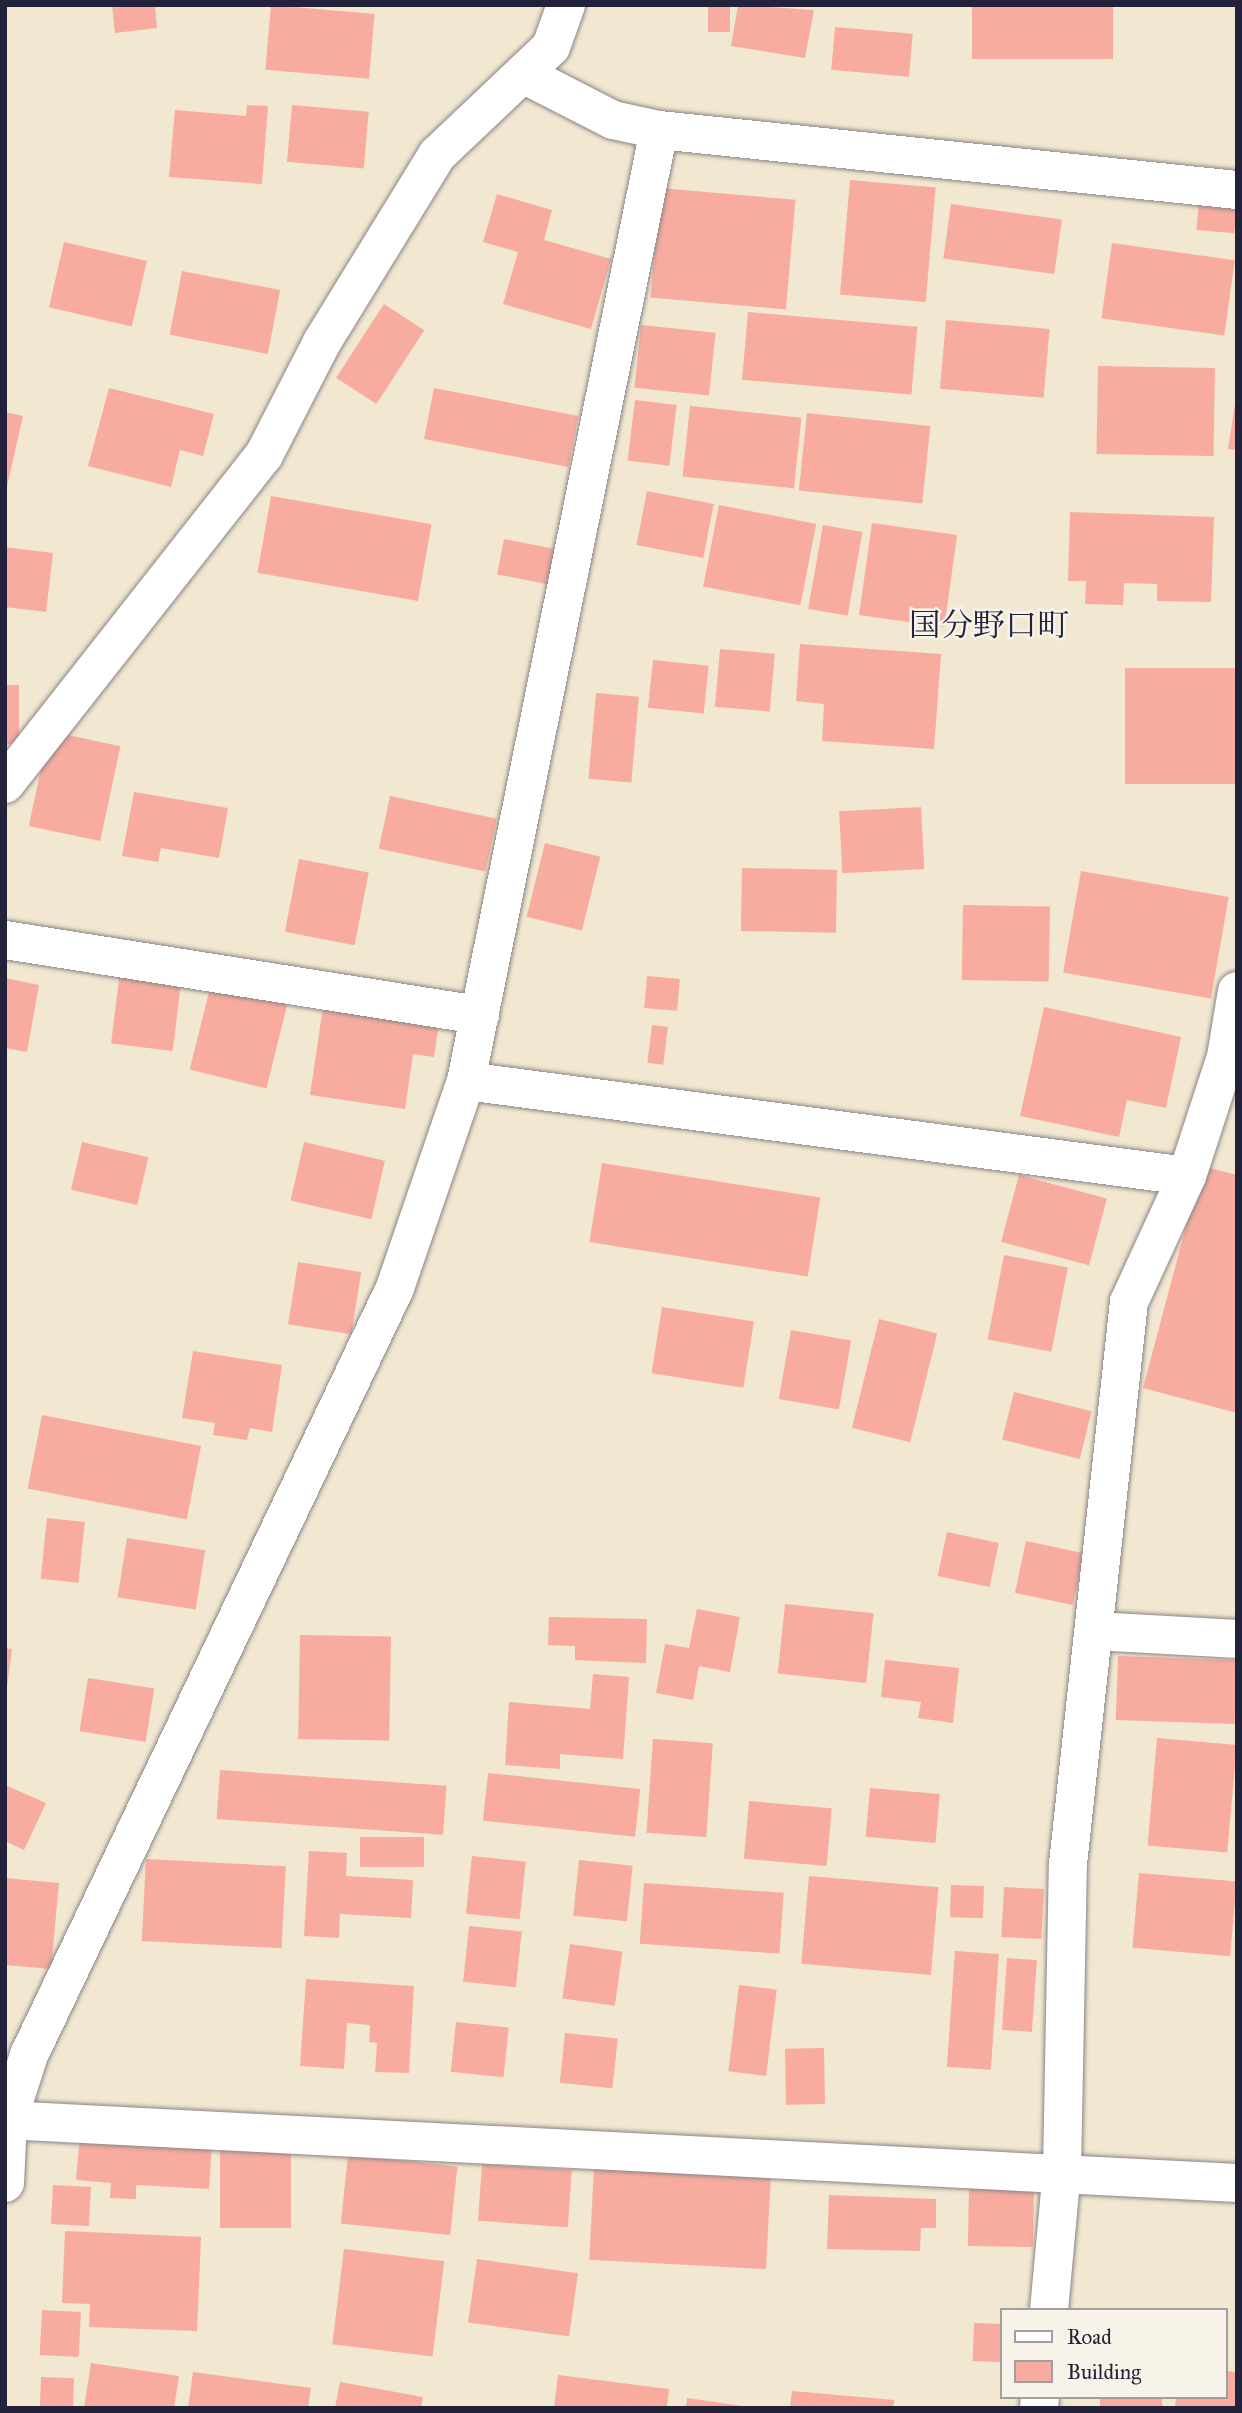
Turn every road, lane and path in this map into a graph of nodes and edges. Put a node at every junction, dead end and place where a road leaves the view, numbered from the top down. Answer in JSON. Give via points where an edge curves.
{"nodes":[{"id":1,"x":566,"y":5,"type":"edge"},
{"id":2,"x":525,"y":75,"type":"junction"},
{"id":3,"x":659,"y":130,"type":"junction"},
{"id":4,"x":1237,"y":190,"type":"edge"},
{"id":5,"x":5,"y":784,"type":"edge"},
{"id":6,"x":5,"y":940,"type":"edge"},
{"id":7,"x":1235,"y":1011,"type":"edge"},
{"id":8,"x":480,"y":1015,"type":"junction"},
{"id":9,"x":466,"y":1081,"type":"junction"},
{"id":10,"x":1187,"y":1176,"type":"junction"},
{"id":11,"x":1096,"y":1632,"type":"junction"},
{"id":12,"x":1237,"y":1639,"type":"edge"},
{"id":13,"x":7,"y":2120,"type":"edge"},
{"id":14,"x":1062,"y":2171,"type":"junction"},
{"id":15,"x":5,"y":2183,"type":"edge"},
{"id":16,"x":1237,"y":2183,"type":"edge"},
{"id":17,"x":1049,"y":2308,"type":"edge"}],
"edges":[{"from":1,"to":2,"type":"street","via":[[551,47]]},
{"from":2,"to":3,"type":"street","via":[[613,120]]},
{"from":2,"to":5,"type":"street","via":[[437,155],[322,342],[264,455]]},
{"from":3,"to":4,"type":"street"},
{"from":3,"to":8,"type":"street"},
{"from":6,"to":8,"type":"street"},
{"from":7,"to":10,"type":"street"},
{"from":8,"to":9,"type":"street"},
{"from":9,"to":10,"type":"street"},
{"from":9,"to":13,"type":"street","via":[[395,1288],[29,2055]]},
{"from":10,"to":11,"type":"street","via":[[1129,1302]]},
{"from":11,"to":12,"type":"street"},
{"from":11,"to":14,"type":"street","via":[[1068,1864]]},
{"from":13,"to":14,"type":"street"},
{"from":13,"to":15,"type":"street"},
{"from":14,"to":16,"type":"street"},
{"from":14,"to":17,"type":"street"}]}
